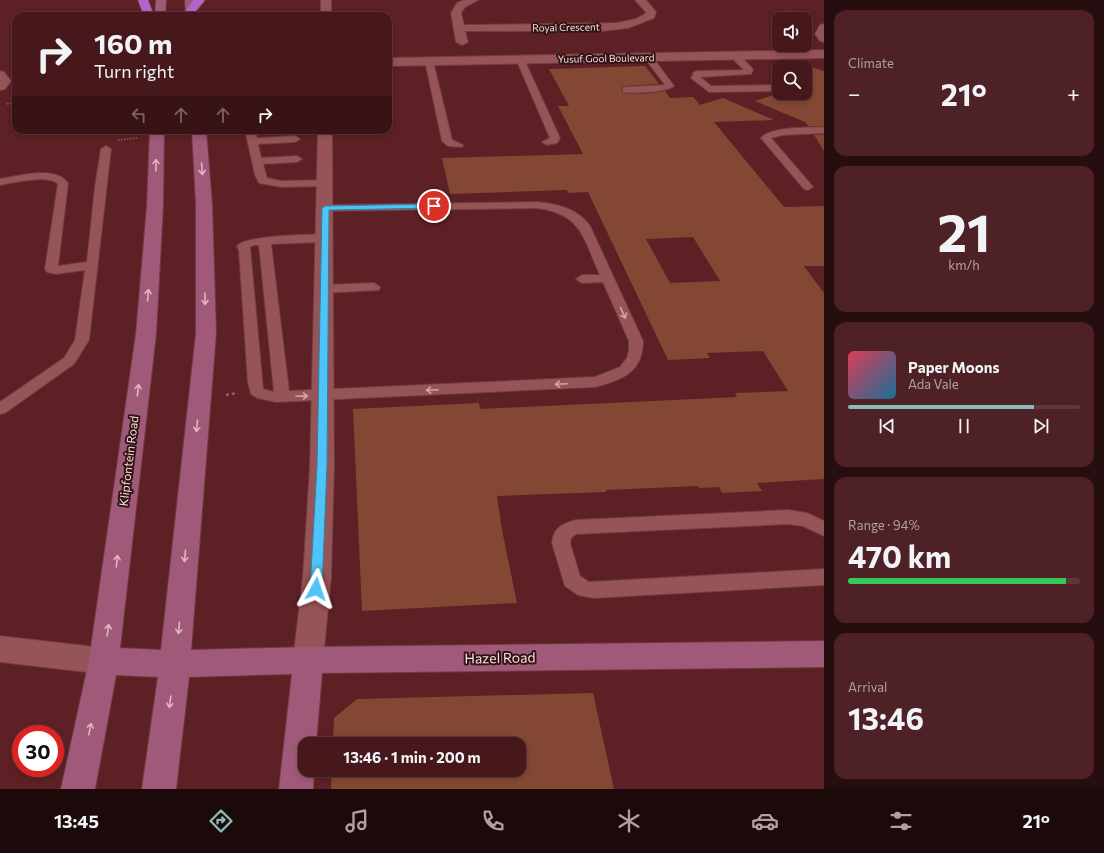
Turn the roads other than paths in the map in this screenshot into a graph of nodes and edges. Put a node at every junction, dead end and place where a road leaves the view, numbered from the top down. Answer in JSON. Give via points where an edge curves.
{"nodes":[{"id":1,"x":143,"y":0,"type":"edge"},
{"id":2,"x":161,"y":0,"type":"edge"},
{"id":3,"x":200,"y":0,"type":"edge"},
{"id":4,"x":326,"y":0,"type":"edge"},
{"id":5,"x":473,"y":0,"type":"edge"},
{"id":6,"x":640,"y":0,"type":"edge"},
{"id":7,"x":191,"y":9,"type":"edge"},
{"id":8,"x":148,"y":12,"type":"edge"},
{"id":9,"x":160,"y":12,"type":"edge"},
{"id":10,"x":326,"y":12,"type":"edge"},
{"id":11,"x":824,"y":27,"type":"edge"},
{"id":12,"x":459,"y":28,"type":"junction"},
{"id":13,"x":824,"y":39,"type":"edge"},
{"id":14,"x":772,"y":51,"type":"edge"},
{"id":15,"x":804,"y":52,"type":"edge"},
{"id":16,"x":824,"y":54,"type":"edge"},
{"id":17,"x":734,"y":55,"type":"junction"},
{"id":18,"x":648,"y":57,"type":"junction"},
{"id":19,"x":468,"y":60,"type":"junction"},
{"id":20,"x":520,"y":60,"type":"junction"},
{"id":21,"x":429,"y":61,"type":"junction"},
{"id":22,"x":392,"y":62,"type":"edge"},
{"id":23,"x":0,"y":75,"type":"edge"},
{"id":24,"x":0,"y":86,"type":"edge"},
{"id":25,"x":772,"y":88,"type":"edge"},
{"id":26,"x":626,"y":90,"type":"dead end"},
{"id":27,"x":824,"y":130,"type":"edge"},
{"id":28,"x":157,"y":134,"type":"edge"},
{"id":29,"x":199,"y":134,"type":"edge"},
{"id":30,"x":325,"y":134,"type":"edge"},
{"id":31,"x":251,"y":135,"type":"edge"},
{"id":32,"x":296,"y":139,"type":"dead end"},
{"id":33,"x":547,"y":142,"type":"dead end"},
{"id":34,"x":458,"y":145,"type":"dead end"},
{"id":35,"x":106,"y":149,"type":"dead end"},
{"id":36,"x":297,"y":159,"type":"dead end"},
{"id":37,"x":257,"y":161,"type":"junction"},
{"id":38,"x":0,"y":182,"type":"edge"},
{"id":39,"x":325,"y":183,"type":"junction"},
{"id":40,"x":808,"y":187,"type":"dead end"},
{"id":41,"x":325,"y":208,"type":"junction"},
{"id":42,"x":324,"y":238,"type":"junction"},
{"id":43,"x":265,"y":241,"type":"junction"},
{"id":44,"x":92,"y":265,"type":"junction"},
{"id":45,"x":607,"y":278,"type":"junction"},
{"id":46,"x":582,"y":279,"type":"dead end"},
{"id":47,"x":374,"y":287,"type":"dead end"},
{"id":48,"x":324,"y":289,"type":"junction"},
{"id":49,"x":323,"y":395,"type":"junction"},
{"id":50,"x":282,"y":396,"type":"junction"},
{"id":51,"x":0,"y":408,"type":"edge"},
{"id":52,"x":824,"y":529,"type":"edge"},
{"id":53,"x":824,"y":577,"type":"edge"},
{"id":54,"x":0,"y":650,"type":"edge"},
{"id":55,"x":824,"y":654,"type":"edge"},
{"id":56,"x":308,"y":660,"type":"junction"},
{"id":57,"x":104,"y":661,"type":"junction"},
{"id":58,"x":175,"y":664,"type":"junction"},
{"id":59,"x":78,"y":789,"type":"edge"},
{"id":60,"x":159,"y":789,"type":"edge"},
{"id":61,"x":296,"y":789,"type":"edge"}],
"edges":[{"from":1,"to":8,"type":"highway"},
{"from":2,"to":9,"type":"main road"},
{"from":3,"to":7,"type":"highway"},
{"from":4,"to":10,"type":"street"},
{"from":5,"to":12,"type":"street","via":[[457,9]]},
{"from":6,"to":12,"type":"street","name":"Royal Crescent","via":[[651,12],[650,16],[626,25]]},
{"from":11,"to":13,"type":"street","via":[[821,34]]},
{"from":12,"to":19,"type":"street"},
{"from":14,"to":17,"type":"street","name":"Yusuf Gool Boulevard"},
{"from":15,"to":16,"type":"street","name":"Yusuf Gool Boulevard"},
{"from":17,"to":18,"type":"street","name":"Yusuf Gool Boulevard"},
{"from":17,"to":25,"type":"lane","via":[[749,70],[748,72],[697,74],[695,78],[709,89]]},
{"from":18,"to":20,"type":"street","name":"Yusuf Gool Boulevard"},
{"from":18,"to":26,"type":"lane","via":[[670,86]]},
{"from":19,"to":20,"type":"street","name":"Yusuf Gool Boulevard"},
{"from":19,"to":21,"type":"street","name":"Yusuf Gool Boulevard"},
{"from":20,"to":33,"type":"lane","via":[[555,138],[554,141]]},
{"from":21,"to":22,"type":"street","name":"Yusuf Gool Boulevard"},
{"from":21,"to":34,"type":"lane","via":[[447,141]]},
{"from":23,"to":24,"type":"street","via":[[5,81]]},
{"from":27,"to":40,"type":"lane","via":[[776,132],[766,138]]},
{"from":57,"to":28,"type":"main road","name":"Klipfontein Road","one_way":true,"via":[[146,334],[155,206]]},
{"from":29,"to":58,"type":"main road","one_way":true,"via":[[204,204],[206,333]]},
{"from":30,"to":39,"type":"street"},
{"from":31,"to":32,"type":"lane"},
{"from":31,"to":37,"type":"lane"},
{"from":35,"to":44,"type":"lane"},
{"from":36,"to":37,"type":"lane"},
{"from":37,"to":39,"type":"lane","via":[[263,181],[282,184]]},
{"from":38,"to":44,"type":"lane","via":[[39,177],[62,180],[52,269]]},
{"from":39,"to":41,"type":"street"},
{"from":41,"to":42,"type":"street"},
{"from":41,"to":45,"type":"lane","via":[[537,204],[561,208],[572,214],[584,226]]},
{"from":42,"to":43,"type":"lane"},
{"from":42,"to":48,"type":"street"},
{"from":43,"to":50,"type":"lane"},
{"from":43,"to":50,"type":"lane","via":[[243,246],[255,383],[256,391],[262,395]]},
{"from":44,"to":51,"type":"lane","via":[[82,340],[76,351],[69,361]]},
{"from":45,"to":46,"type":"lane"},
{"from":45,"to":49,"type":"lane","one_way":true,"via":[[637,349],[632,364],[618,375],[601,381],[582,383]]},
{"from":47,"to":48,"type":"lane"},
{"from":48,"to":49,"type":"street"},
{"from":50,"to":49,"type":"lane","one_way":true},
{"from":49,"to":56,"type":"street","via":[[317,577]]},
{"from":52,"to":53,"type":"lane","via":[[807,520],[788,517],[576,527],[569,529],[561,537],[572,580],[585,589]]},
{"from":54,"to":57,"type":"street"},
{"from":55,"to":56,"type":"main road","name":"Hazel Road"},
{"from":56,"to":58,"type":"main road","name":"Hazel Road"},
{"from":56,"to":61,"type":"main road"},
{"from":57,"to":58,"type":"main road","name":"Hazel Road"},
{"from":59,"to":57,"type":"main road","name":"Klipfontein Road","one_way":true},
{"from":58,"to":60,"type":"main road","one_way":true}]}
